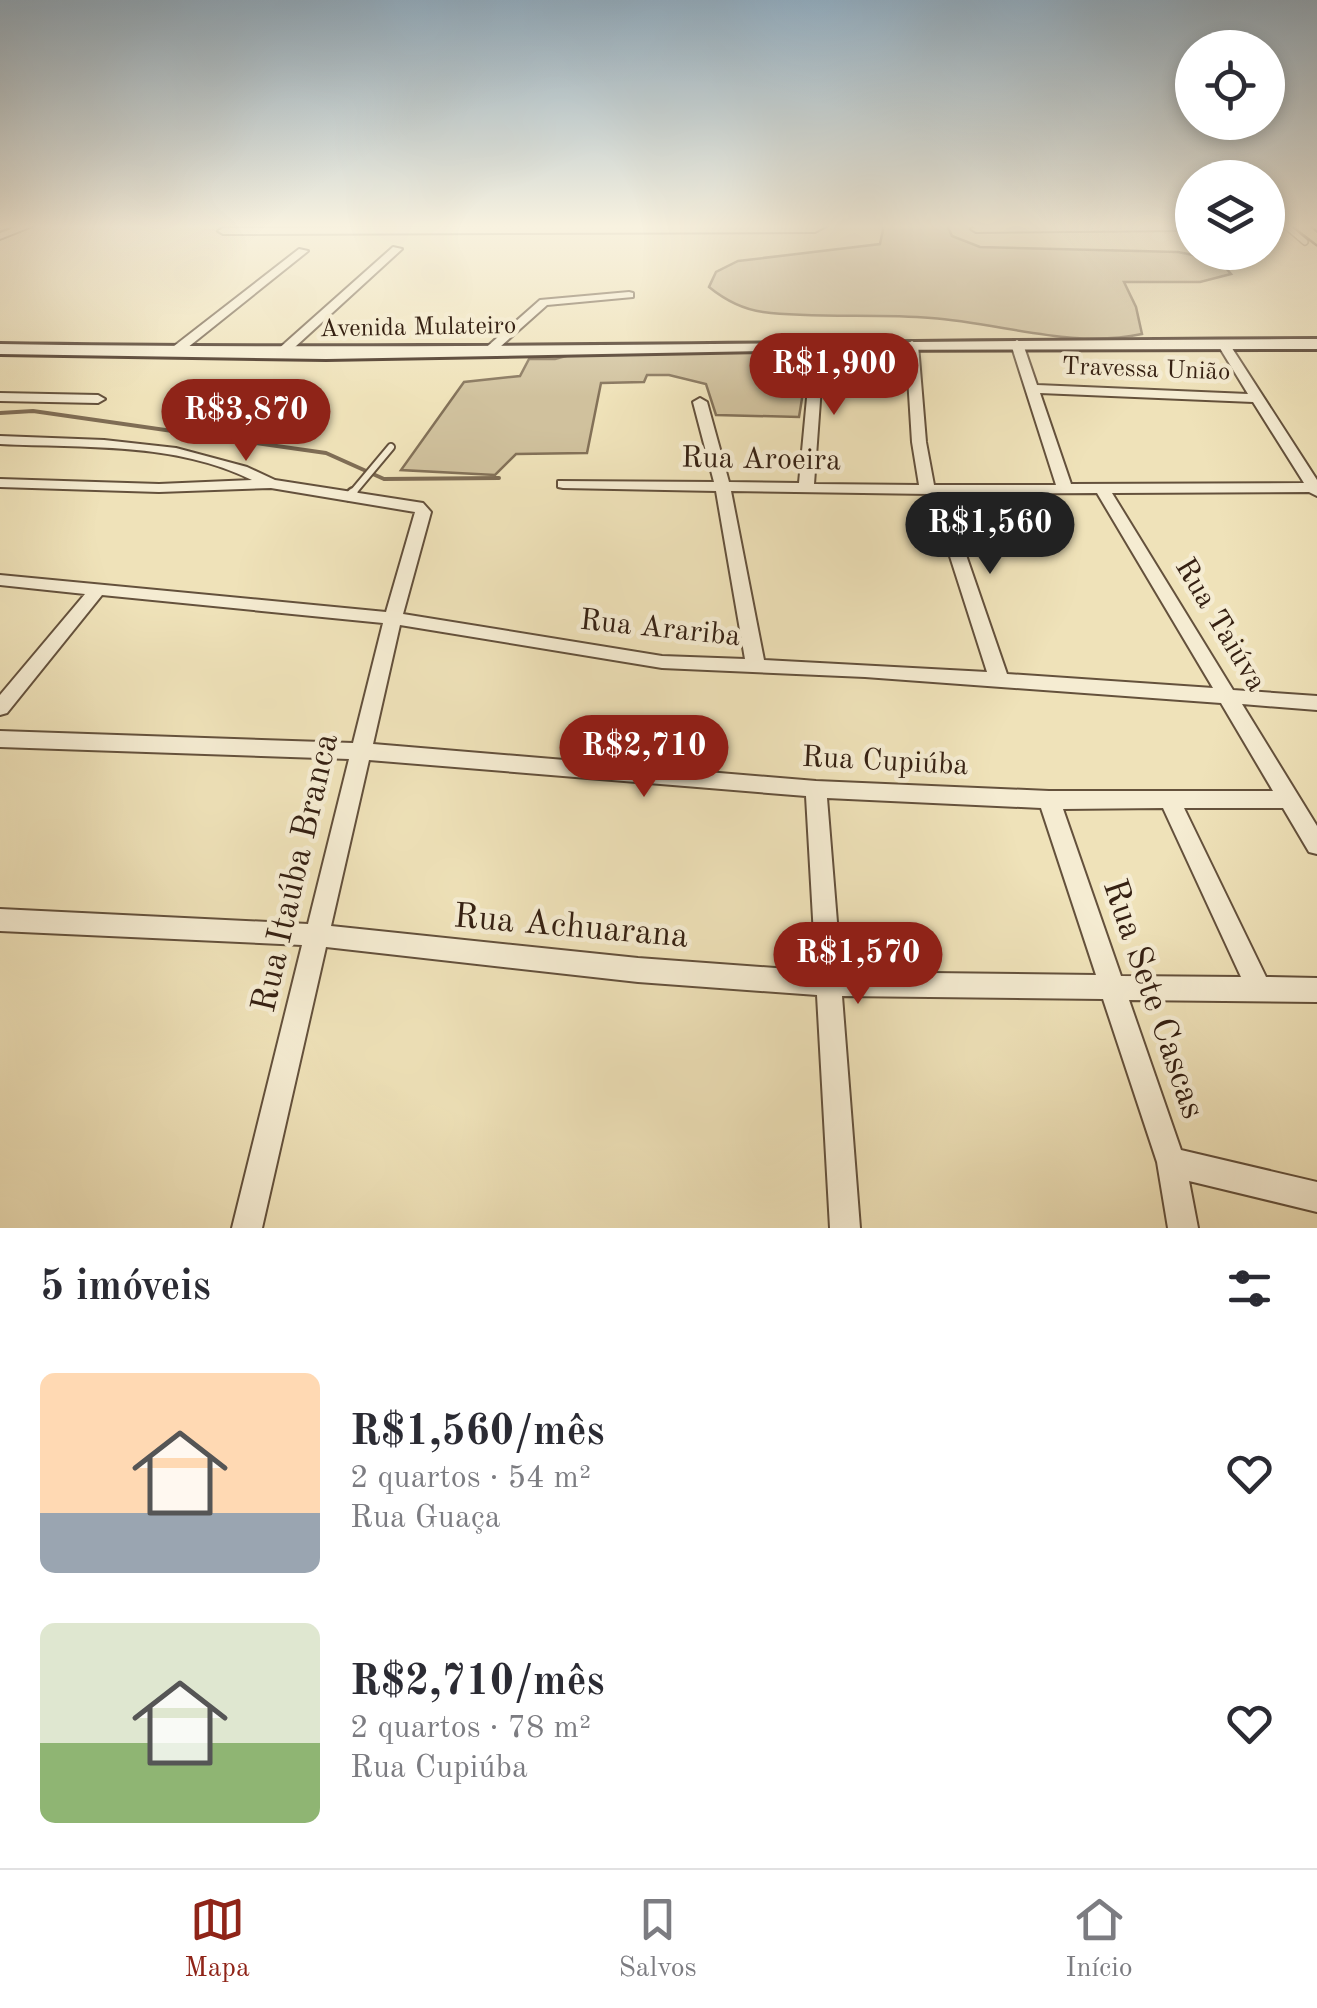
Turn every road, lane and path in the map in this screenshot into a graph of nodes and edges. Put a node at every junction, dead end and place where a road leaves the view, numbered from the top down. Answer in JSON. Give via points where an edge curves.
{"nodes":[{"id":1,"x":263,"y":282,"type":"edge"},
{"id":2,"x":360,"y":282,"type":"edge"},
{"id":3,"x":630,"y":295,"type":"dead end"},
{"id":4,"x":1017,"y":344,"type":"junction"},
{"id":5,"x":1317,"y":344,"type":"edge"},
{"id":6,"x":818,"y":345,"type":"junction"},
{"id":7,"x":912,"y":345,"type":"junction"},
{"id":8,"x":1224,"y":345,"type":"junction"},
{"id":9,"x":0,"y":350,"type":"edge"},
{"id":10,"x":487,"y":352,"type":"junction"},
{"id":11,"x":173,"y":353,"type":"junction"},
{"id":12,"x":280,"y":354,"type":"junction"},
{"id":13,"x":1032,"y":389,"type":"junction"},
{"id":14,"x":0,"y":397,"type":"edge"},
{"id":15,"x":1258,"y":398,"type":"junction"},
{"id":16,"x":98,"y":399,"type":"dead end"},
{"id":17,"x":700,"y":402,"type":"dead end"},
{"id":18,"x":0,"y":440,"type":"edge"},
{"id":19,"x":391,"y":447,"type":"dead end"},
{"id":20,"x":0,"y":483,"type":"edge"},
{"id":21,"x":272,"y":484,"type":"junction"},
{"id":22,"x":564,"y":484,"type":"dead end"},
{"id":23,"x":723,"y":487,"type":"junction"},
{"id":24,"x":806,"y":488,"type":"junction"},
{"id":25,"x":1102,"y":489,"type":"junction"},
{"id":26,"x":1316,"y":489,"type":"edge"},
{"id":27,"x":932,"y":490,"type":"junction"},
{"id":28,"x":1065,"y":490,"type":"junction"},
{"id":29,"x":350,"y":496,"type":"junction"},
{"id":30,"x":0,"y":580,"type":"edge"},
{"id":31,"x":96,"y":591,"type":"junction"},
{"id":32,"x":393,"y":618,"type":"junction"},
{"id":33,"x":756,"y":667,"type":"junction"},
{"id":34,"x":999,"y":679,"type":"junction"},
{"id":35,"x":1228,"y":695,"type":"junction"},
{"id":36,"x":1317,"y":703,"type":"edge"},
{"id":37,"x":0,"y":708,"type":"edge"},
{"id":38,"x":0,"y":739,"type":"edge"},
{"id":39,"x":361,"y":752,"type":"junction"},
{"id":40,"x":816,"y":789,"type":"junction"},
{"id":41,"x":1289,"y":799,"type":"junction"},
{"id":42,"x":1049,"y":800,"type":"junction"},
{"id":43,"x":1169,"y":800,"type":"junction"},
{"id":44,"x":1317,"y":845,"type":"edge"},
{"id":45,"x":0,"y":920,"type":"edge"},
{"id":46,"x":317,"y":935,"type":"junction"},
{"id":47,"x":828,"y":984,"type":"junction"},
{"id":48,"x":1112,"y":987,"type":"junction"},
{"id":49,"x":1258,"y":987,"type":"junction"},
{"id":50,"x":1317,"y":990,"type":"edge"},
{"id":51,"x":1171,"y":1162,"type":"junction"},
{"id":52,"x":1317,"y":1197,"type":"edge"},
{"id":53,"x":1182,"y":1225,"type":"edge"},
{"id":54,"x":247,"y":1228,"type":"edge"},
{"id":55,"x":845,"y":1228,"type":"edge"}],
"edges":[{"from":1,"to":11,"type":"street"},
{"from":2,"to":12,"type":"street"},
{"from":3,"to":10,"type":"street","via":[[544,302]]},
{"from":4,"to":7,"type":"street","name":"Avenida Mulateiro"},
{"from":4,"to":8,"type":"street","name":"Avenida Mulateiro"},
{"from":4,"to":13,"type":"street"},
{"from":5,"to":8,"type":"street","name":"Avenida Mulateiro"},
{"from":6,"to":7,"type":"street","name":"Avenida Mulateiro"},
{"from":6,"to":10,"type":"street","name":"Avenida Mulateiro"},
{"from":6,"to":24,"type":"street"},
{"from":7,"to":27,"type":"street","via":[[918,442]]},
{"from":8,"to":15,"type":"street"},
{"from":9,"to":11,"type":"street","name":"Avenida Mulateiro"},
{"from":10,"to":12,"type":"street","name":"Avenida Mulateiro"},
{"from":11,"to":12,"type":"street","name":"Avenida Mulateiro"},
{"from":13,"to":15,"type":"street","name":"Travessa União"},
{"from":13,"to":28,"type":"street"},
{"from":14,"to":16,"type":"street"},
{"from":15,"to":26,"type":"street"},
{"from":17,"to":23,"type":"street"},
{"from":18,"to":21,"type":"street","via":[[191,455]]},
{"from":19,"to":29,"type":"lane"},
{"from":20,"to":21,"type":"street"},
{"from":21,"to":29,"type":"street"},
{"from":22,"to":23,"type":"street","name":"Rua Aroeira"},
{"from":23,"to":24,"type":"street","name":"Rua Aroeira"},
{"from":23,"to":33,"type":"street"},
{"from":24,"to":27,"type":"street","name":"Rua Aroeira"},
{"from":25,"to":26,"type":"street","name":"Rua Aroeira"},
{"from":25,"to":28,"type":"street","name":"Rua Aroeira"},
{"from":25,"to":35,"type":"street","name":"Rua Taiúva"},
{"from":27,"to":28,"type":"street","name":"Rua Aroeira"},
{"from":27,"to":34,"type":"street"},
{"from":29,"to":32,"type":"street","name":"Rua Itaúba Branca","via":[[423,512]]},
{"from":30,"to":31,"type":"street","name":"Rua Arariba"},
{"from":31,"to":32,"type":"street","name":"Rua Arariba"},
{"from":31,"to":37,"type":"street"},
{"from":32,"to":33,"type":"street","name":"Rua Arariba","via":[[662,662]]},
{"from":32,"to":39,"type":"street","name":"Rua Itaúba Branca"},
{"from":33,"to":34,"type":"street","name":"Rua Arariba"},
{"from":34,"to":35,"type":"street","name":"Rua Arariba"},
{"from":35,"to":36,"type":"street","name":"Rua Arariba"},
{"from":35,"to":41,"type":"street","name":"Rua Taiúva"},
{"from":38,"to":39,"type":"street","name":"Rua Cupiúba"},
{"from":39,"to":40,"type":"street","name":"Rua Cupiúba"},
{"from":39,"to":46,"type":"street","name":"Rua Itaúba Branca"},
{"from":40,"to":42,"type":"street","name":"Rua Cupiúba"},
{"from":40,"to":47,"type":"street"},
{"from":41,"to":43,"type":"street","name":"Rua Cupiúba"},
{"from":41,"to":44,"type":"street","name":"Rua Taiúva"},
{"from":42,"to":43,"type":"street","name":"Rua Cupiúba"},
{"from":42,"to":48,"type":"street","name":"Rua Sete Cascas"},
{"from":43,"to":49,"type":"street"},
{"from":45,"to":46,"type":"street","name":"Rua Achuarana"},
{"from":46,"to":47,"type":"street","name":"Rua Achuarana"},
{"from":46,"to":54,"type":"street","name":"Rua Itaúba Branca"},
{"from":47,"to":48,"type":"street","name":"Rua Achuarana"},
{"from":47,"to":55,"type":"street"},
{"from":48,"to":49,"type":"street","name":"Rua Achuarana"},
{"from":48,"to":51,"type":"street","name":"Rua Sete Cascas"},
{"from":49,"to":50,"type":"street","name":"Rua Achuarana"},
{"from":51,"to":52,"type":"street"},
{"from":51,"to":53,"type":"street","name":"Rua Sete Cascas"}]}
